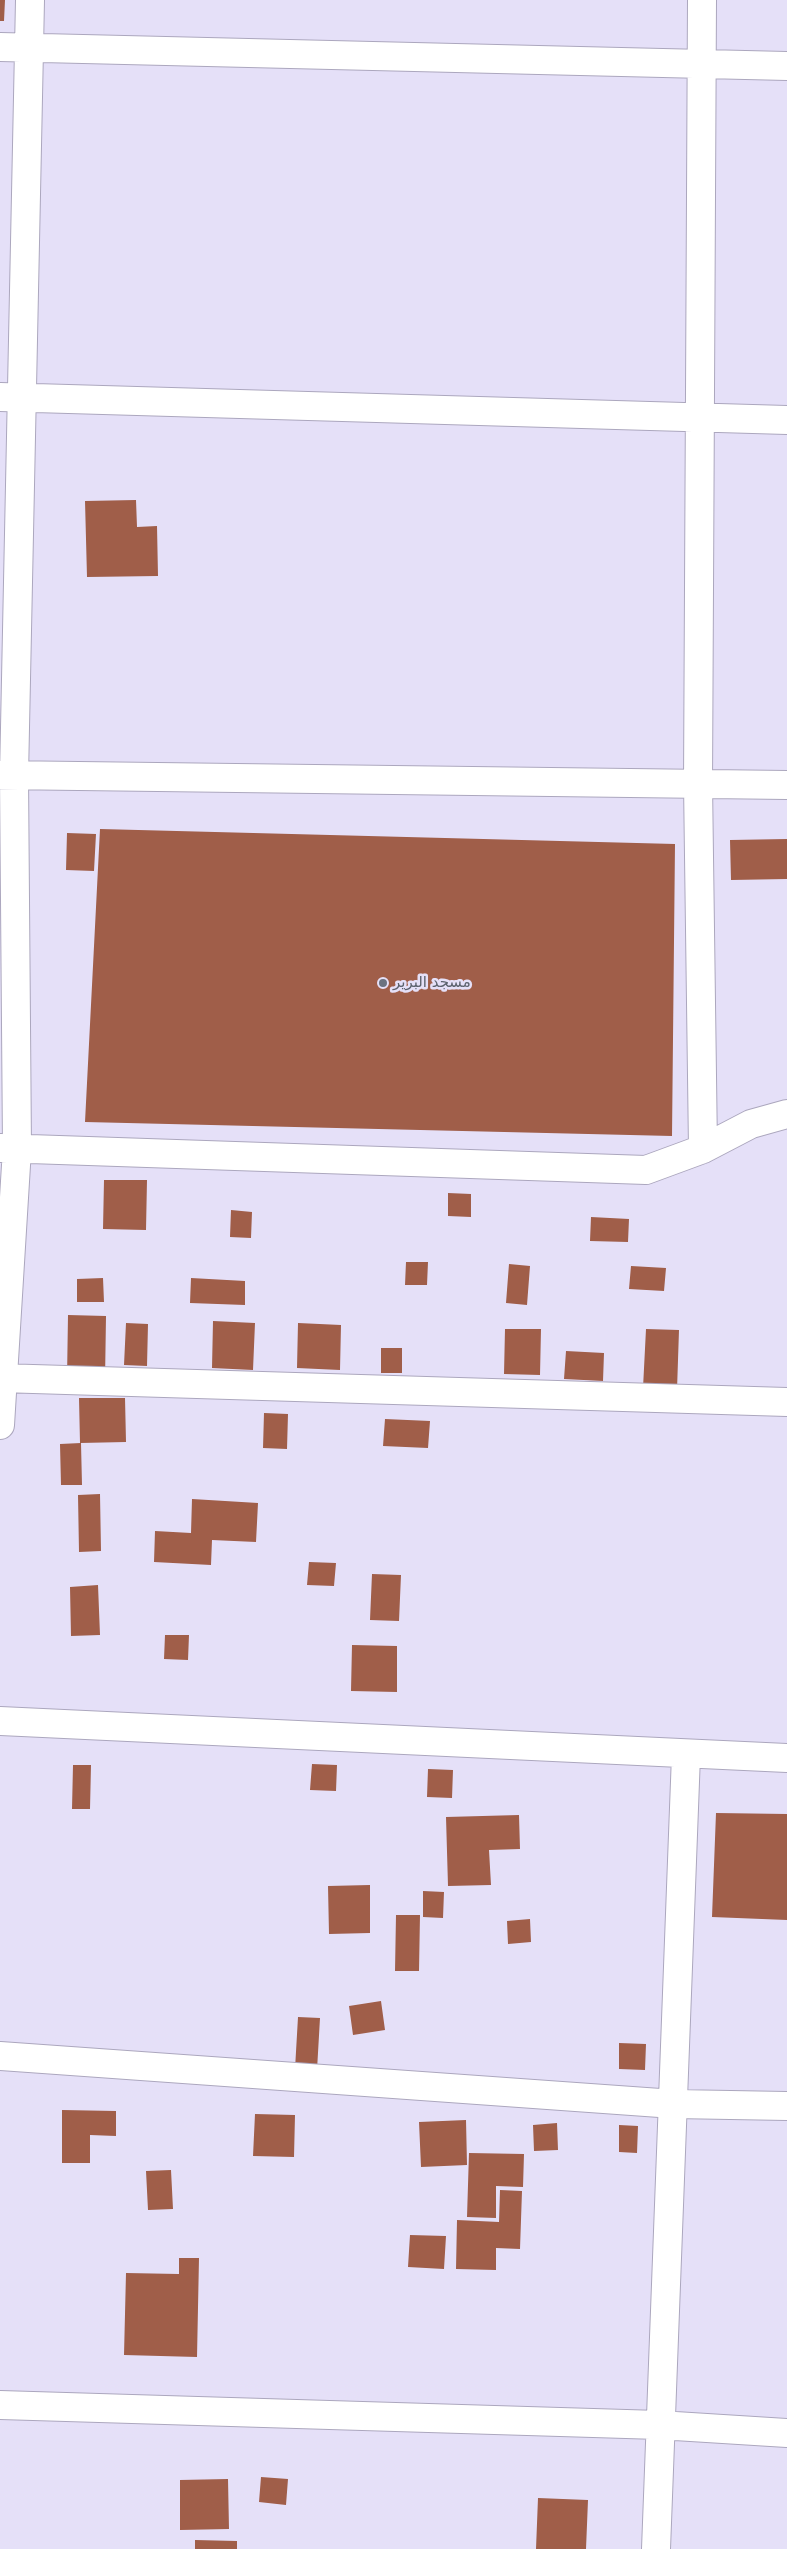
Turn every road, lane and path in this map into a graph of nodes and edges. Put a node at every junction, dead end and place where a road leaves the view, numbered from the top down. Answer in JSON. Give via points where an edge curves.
{"nodes":[{"id":1,"x":30,"y":0,"type":"edge"},
{"id":2,"x":702,"y":0,"type":"edge"},
{"id":3,"x":0,"y":47,"type":"edge"},
{"id":4,"x":29,"y":48,"type":"junction"},
{"id":5,"x":702,"y":63,"type":"junction"},
{"id":6,"x":787,"y":66,"type":"edge"},
{"id":7,"x":11,"y":397,"type":"edge"},
{"id":8,"x":700,"y":416,"type":"junction"},
{"id":9,"x":787,"y":420,"type":"edge"},
{"id":10,"x":7,"y":776,"type":"edge"},
{"id":11,"x":698,"y":783,"type":"junction"},
{"id":12,"x":787,"y":786,"type":"edge"},
{"id":13,"x":787,"y":1114,"type":"edge"},
{"id":14,"x":9,"y":1149,"type":"edge"},
{"id":15,"x":703,"y":1149,"type":"junction"},
{"id":16,"x":1,"y":1377,"type":"edge"},
{"id":17,"x":787,"y":1402,"type":"edge"},
{"id":18,"x":0,"y":1425,"type":"edge"},
{"id":19,"x":0,"y":1721,"type":"edge"},
{"id":20,"x":686,"y":1755,"type":"junction"},
{"id":21,"x":787,"y":1758,"type":"edge"},
{"id":22,"x":0,"y":2056,"type":"edge"},
{"id":23,"x":674,"y":2104,"type":"junction"},
{"id":24,"x":787,"y":2106,"type":"edge"},
{"id":25,"x":0,"y":2405,"type":"edge"},
{"id":26,"x":659,"y":2425,"type":"junction"},
{"id":27,"x":787,"y":2433,"type":"edge"},
{"id":28,"x":656,"y":2549,"type":"edge"}],
"edges":[{"from":1,"to":4,"type":"street"},
{"from":2,"to":5,"type":"street"},
{"from":3,"to":4,"type":"street"},
{"from":4,"to":5,"type":"street"},
{"from":4,"to":7,"type":"street"},
{"from":5,"to":6,"type":"street"},
{"from":5,"to":8,"type":"street"},
{"from":7,"to":8,"type":"street"},
{"from":7,"to":10,"type":"street"},
{"from":8,"to":9,"type":"street"},
{"from":8,"to":11,"type":"street"},
{"from":10,"to":11,"type":"street"},
{"from":10,"to":14,"type":"street"},
{"from":11,"to":12,"type":"street"},
{"from":11,"to":15,"type":"street"},
{"from":13,"to":15,"type":"street","via":[[751,1124]]},
{"from":14,"to":15,"type":"street","via":[[646,1170]]},
{"from":14,"to":16,"type":"street"},
{"from":16,"to":17,"type":"street"},
{"from":16,"to":18,"type":"street"},
{"from":19,"to":20,"type":"street"},
{"from":20,"to":21,"type":"street"},
{"from":20,"to":23,"type":"street"},
{"from":22,"to":23,"type":"street"},
{"from":23,"to":24,"type":"street"},
{"from":23,"to":26,"type":"street"},
{"from":25,"to":26,"type":"street"},
{"from":26,"to":27,"type":"street"},
{"from":26,"to":28,"type":"street"}]}
